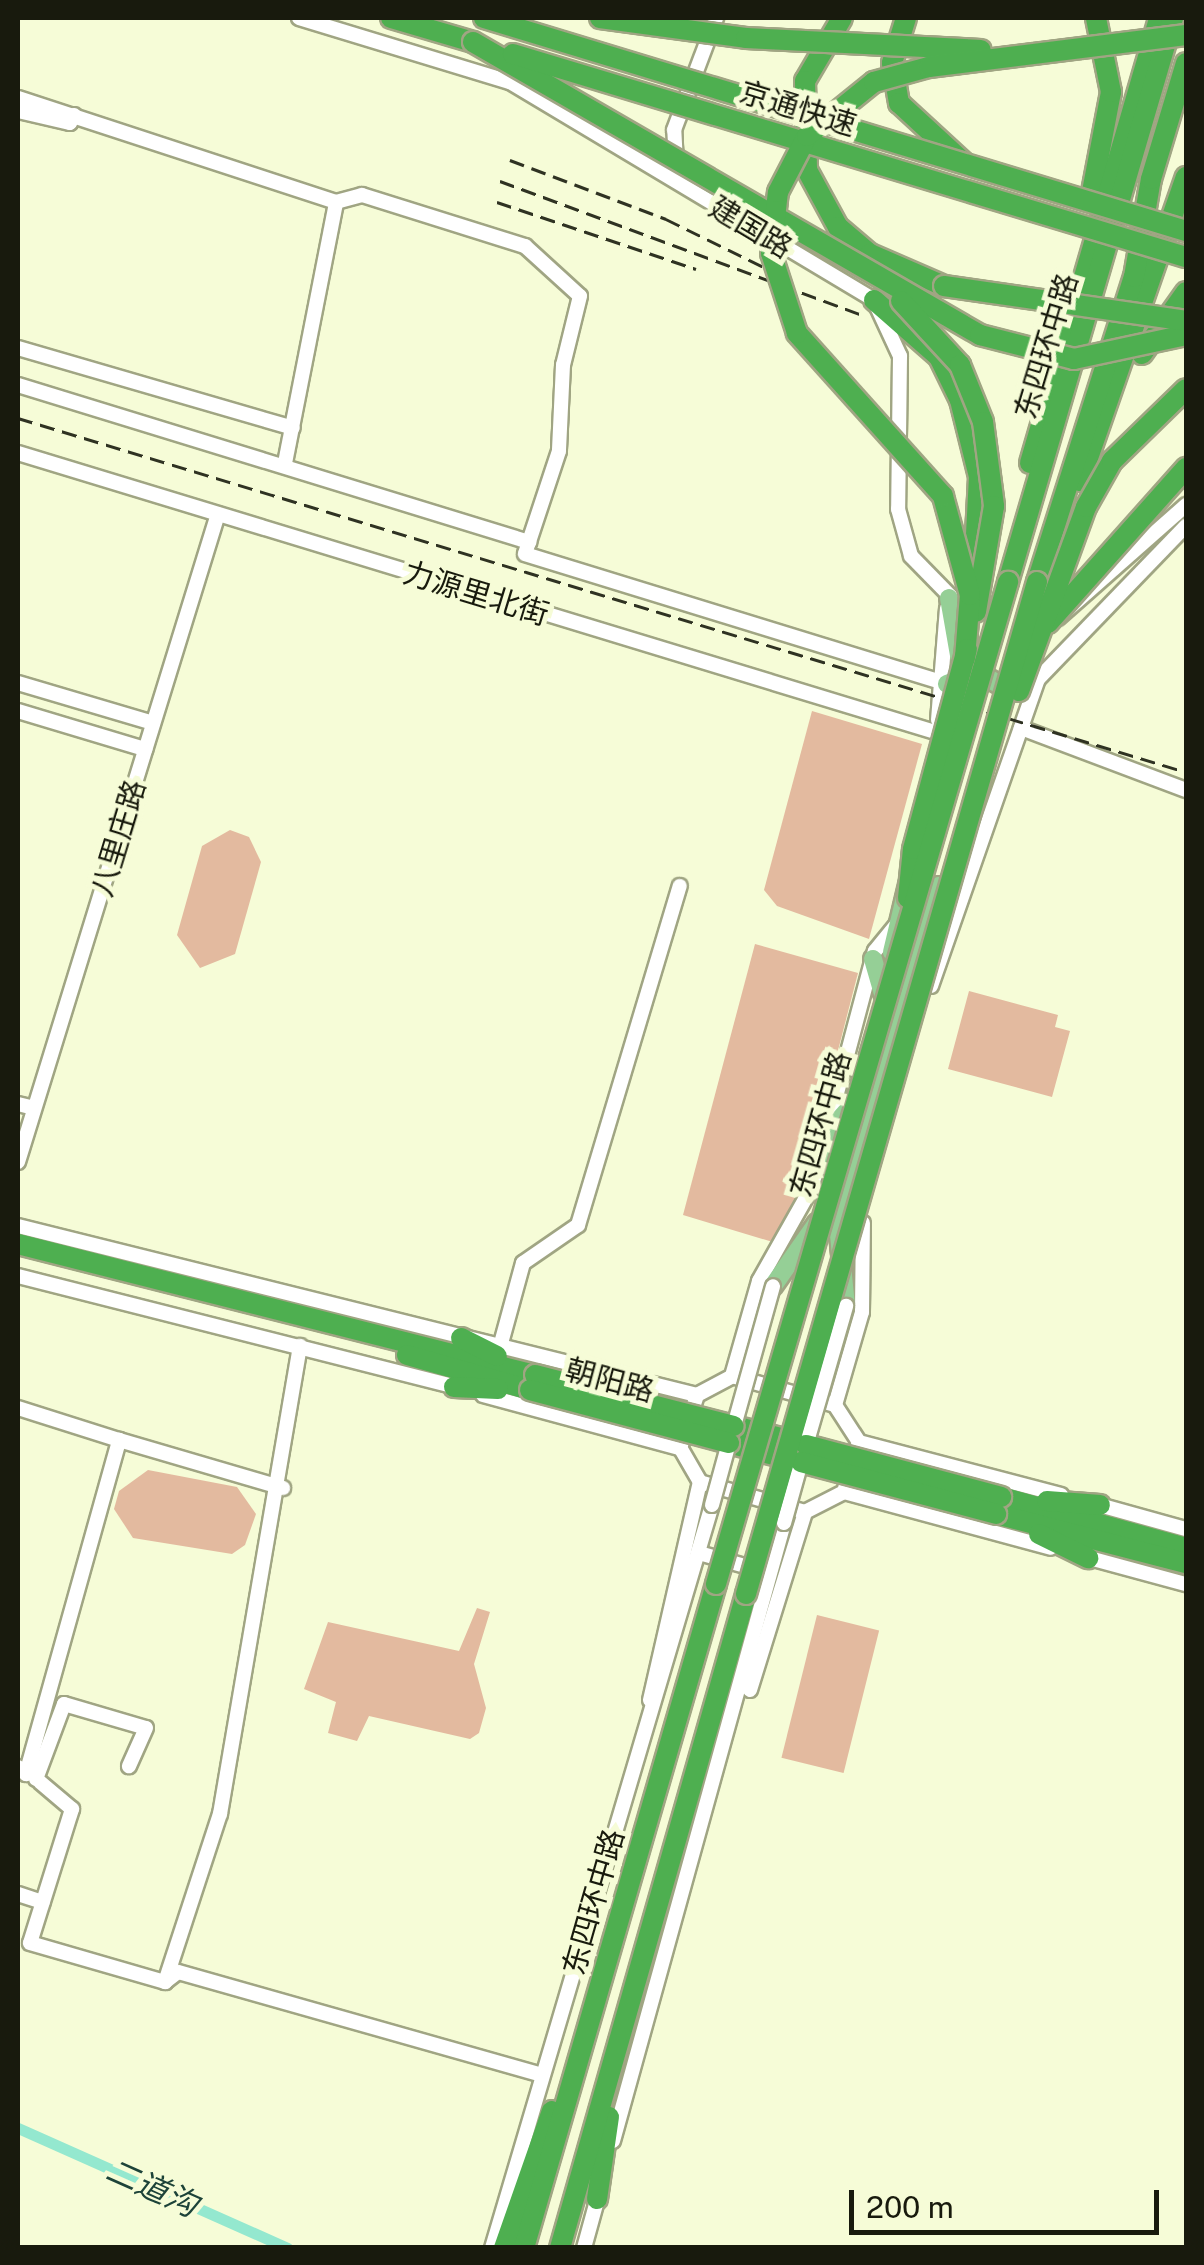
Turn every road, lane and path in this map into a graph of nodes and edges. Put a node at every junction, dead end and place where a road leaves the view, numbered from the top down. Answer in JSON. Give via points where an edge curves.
{"nodes":[{"id":1,"x":300,"y":18,"type":"edge"},
{"id":2,"x":391,"y":18,"type":"edge"},
{"id":3,"x":484,"y":18,"type":"edge"},
{"id":4,"x":600,"y":18,"type":"edge"},
{"id":5,"x":716,"y":18,"type":"edge"},
{"id":6,"x":842,"y":18,"type":"edge"},
{"id":7,"x":906,"y":18,"type":"edge"},
{"id":8,"x":1096,"y":18,"type":"edge"},
{"id":9,"x":1159,"y":18,"type":"edge"},
{"id":10,"x":1173,"y":18,"type":"edge"},
{"id":11,"x":1186,"y":35,"type":"edge"},
{"id":12,"x":472,"y":42,"type":"junction"},
{"id":13,"x":1038,"y":52,"type":"junction"},
{"id":14,"x":1186,"y":63,"type":"edge"},
{"id":15,"x":18,"y":98,"type":"edge"},
{"id":16,"x":18,"y":111,"type":"edge"},
{"id":17,"x":74,"y":114,"type":"junction"},
{"id":18,"x":968,"y":166,"type":"junction"},
{"id":19,"x":1186,"y":177,"type":"edge"},
{"id":20,"x":336,"y":202,"type":"junction"},
{"id":21,"x":717,"y":207,"type":"junction"},
{"id":22,"x":1186,"y":231,"type":"edge"},
{"id":23,"x":1186,"y":257,"type":"edge"},
{"id":24,"x":869,"y":274,"type":"junction"},
{"id":25,"x":1075,"y":284,"type":"junction"},
{"id":26,"x":1186,"y":292,"type":"edge"},
{"id":27,"x":874,"y":300,"type":"junction"},
{"id":28,"x":1186,"y":321,"type":"edge"},
{"id":29,"x":1186,"y":335,"type":"edge"},
{"id":30,"x":18,"y":348,"type":"edge"},
{"id":31,"x":18,"y":384,"type":"edge"},
{"id":32,"x":1186,"y":389,"type":"edge"},
{"id":33,"x":1107,"y":412,"type":"junction"},
{"id":34,"x":293,"y":428,"type":"junction"},
{"id":35,"x":18,"y":453,"type":"edge"},
{"id":36,"x":284,"y":463,"type":"junction"},
{"id":37,"x":1186,"y":468,"type":"edge"},
{"id":38,"x":1186,"y":505,"type":"edge"},
{"id":39,"x":218,"y":514,"type":"junction"},
{"id":40,"x":1186,"y":526,"type":"edge"},
{"id":41,"x":529,"y":542,"type":"junction"},
{"id":42,"x":1047,"y":548,"type":"junction"},
{"id":43,"x":1008,"y":582,"type":"junction"},
{"id":44,"x":959,"y":596,"type":"junction"},
{"id":45,"x":1068,"y":615,"type":"junction"},
{"id":46,"x":1032,"y":651,"type":"junction"},
{"id":47,"x":958,"y":673,"type":"junction"},
{"id":48,"x":18,"y":683,"type":"edge"},
{"id":49,"x":1001,"y":686,"type":"junction"},
{"id":50,"x":18,"y":710,"type":"edge"},
{"id":51,"x":152,"y":723,"type":"junction"},
{"id":52,"x":1021,"y":728,"type":"junction"},
{"id":53,"x":935,"y":732,"type":"junction"},
{"id":54,"x":145,"y":749,"type":"junction"},
{"id":55,"x":935,"y":788,"type":"junction"},
{"id":56,"x":1186,"y":790,"type":"edge"},
{"id":57,"x":966,"y":797,"type":"junction"},
{"id":58,"x":928,"y":810,"type":"junction"},
{"id":59,"x":680,"y":886,"type":"dead end"},
{"id":60,"x":898,"y":924,"type":"junction"},
{"id":61,"x":904,"y":946,"type":"junction"},
{"id":62,"x":931,"y":952,"type":"junction"},
{"id":63,"x":873,"y":959,"type":"junction"},
{"id":64,"x":883,"y":994,"type":"junction"},
{"id":65,"x":18,"y":1104,"type":"edge"},
{"id":66,"x":34,"y":1108,"type":"junction"},
{"id":67,"x":850,"y":1109,"type":"junction"},
{"id":68,"x":828,"y":1132,"type":"junction"},
{"id":69,"x":18,"y":1162,"type":"edge"},
{"id":70,"x":834,"y":1162,"type":"junction"},
{"id":71,"x":18,"y":1226,"type":"edge"},
{"id":72,"x":18,"y":1244,"type":"edge"},
{"id":73,"x":18,"y":1256,"type":"edge"},
{"id":74,"x":18,"y":1276,"type":"edge"},
{"id":75,"x":773,"y":1286,"type":"joint"},
{"id":76,"x":846,"y":1306,"type":"joint"},
{"id":77,"x":460,"y":1338,"type":"junction"},
{"id":78,"x":300,"y":1346,"type":"junction"},
{"id":79,"x":500,"y":1347,"type":"junction"},
{"id":80,"x":732,"y":1376,"type":"junction"},
{"id":81,"x":532,"y":1382,"type":"junction"},
{"id":82,"x":454,"y":1387,"type":"junction"},
{"id":83,"x":697,"y":1395,"type":"junction"},
{"id":84,"x":835,"y":1404,"type":"junction"},
{"id":85,"x":18,"y":1408,"type":"edge"},
{"id":86,"x":732,"y":1434,"type":"junction"},
{"id":87,"x":119,"y":1440,"type":"junction"},
{"id":88,"x":859,"y":1442,"type":"junction"},
{"id":89,"x":680,"y":1448,"type":"junction"},
{"id":90,"x":803,"y":1454,"type":"junction"},
{"id":91,"x":700,"y":1482,"type":"junction"},
{"id":92,"x":283,"y":1488,"type":"junction"},
{"id":93,"x":844,"y":1492,"type":"junction"},
{"id":94,"x":1100,"y":1505,"type":"junction"},
{"id":95,"x":998,"y":1506,"type":"junction"},
{"id":96,"x":806,"y":1512,"type":"junction"},
{"id":97,"x":1186,"y":1529,"type":"edge"},
{"id":98,"x":1186,"y":1548,"type":"edge"},
{"id":99,"x":699,"y":1553,"type":"junction"},
{"id":100,"x":1088,"y":1558,"type":"junction"},
{"id":101,"x":1186,"y":1563,"type":"edge"},
{"id":102,"x":770,"y":1573,"type":"junction"},
{"id":103,"x":1186,"y":1584,"type":"edge"},
{"id":104,"x":724,"y":1762,"type":"junction"},
{"id":105,"x":129,"y":1766,"type":"dead end"},
{"id":106,"x":22,"y":1771,"type":"edge"},
{"id":107,"x":40,"y":1782,"type":"junction"},
{"id":108,"x":634,"y":1788,"type":"junction"},
{"id":109,"x":18,"y":1894,"type":"edge"},
{"id":110,"x":43,"y":1902,"type":"junction"},
{"id":111,"x":165,"y":1982,"type":"junction"},
{"id":112,"x":586,"y":2036,"type":"junction"},
{"id":113,"x":620,"y":2044,"type":"junction"},
{"id":114,"x":542,"y":2075,"type":"junction"},
{"id":115,"x":597,"y":2199,"type":"junction"},
{"id":116,"x":492,"y":2248,"type":"edge"},
{"id":117,"x":504,"y":2248,"type":"edge"},
{"id":118,"x":524,"y":2248,"type":"edge"},
{"id":119,"x":560,"y":2248,"type":"edge"},
{"id":120,"x":584,"y":2248,"type":"edge"}],
"edges":[{"from":1,"to":21,"type":"street","name":"建国路","via":[[510,82]]},
{"from":2,"to":12,"type":"highway","name":"京通快速"},
{"from":3,"to":18,"type":"highway","name":"京通快速","bridge":true},
{"from":4,"to":13,"type":"highway","bridge":true,"via":[[746,38]]},
{"from":5,"to":21,"type":"street","via":[[672,157]]},
{"from":6,"to":28,"type":"highway","bridge":true,"via":[[805,81],[807,170],[838,227],[870,254],[944,286]]},
{"from":7,"to":18,"type":"highway","via":[[893,85],[914,122]]},
{"from":8,"to":25,"type":"highway","via":[[1110,92]]},
{"from":9,"to":25,"type":"highway"},
{"from":10,"to":43,"type":"highway","name":"东四环中路"},
{"from":11,"to":13,"type":"highway","bridge":true},
{"from":12,"to":23,"type":"highway","name":"京通快速","bridge":true},
{"from":12,"to":24,"type":"highway","bridge":true,"via":[[672,151]]},
{"from":13,"to":44,"type":"highway","bridge":true,"via":[[929,66],[861,90],[807,136],[772,223],[776,278],[797,332],[923,464],[957,531]]},
{"from":14,"to":42,"type":"highway","name":"东四环中路","via":[[1150,178],[1134,277]]},
{"from":15,"to":17,"type":"street"},
{"from":16,"to":17,"type":"street","via":[[70,124]]},
{"from":17,"to":20,"type":"street"},
{"from":18,"to":22,"type":"highway","name":"京通快速","bridge":true},
{"from":19,"to":33,"type":"highway"},
{"from":20,"to":34,"type":"street"},
{"from":20,"to":41,"type":"street","via":[[362,194],[525,246],[580,296],[563,365],[559,451]]},
{"from":21,"to":27,"type":"street","name":"建国路"},
{"from":24,"to":29,"type":"highway","bridge":true,"via":[[1028,352],[1123,355]]},
{"from":24,"to":47,"type":"highway","bridge":true,"via":[[934,330],[984,422],[994,506]]},
{"from":25,"to":43,"type":"highway","via":[[1007,554]]},
{"from":26,"to":33,"type":"highway"},
{"from":27,"to":44,"type":"street","bridge":true,"via":[[900,356],[900,468],[911,556]]},
{"from":27,"to":44,"type":"highway","via":[[930,347],[960,400],[979,477]]},
{"from":30,"to":34,"type":"street"},
{"from":31,"to":36,"type":"street"},
{"from":32,"to":46,"type":"highway","bridge":true,"via":[[1112,461],[1056,572]]},
{"from":33,"to":42,"type":"highway"},
{"from":34,"to":36,"type":"street"},
{"from":35,"to":39,"type":"street","name":"力源里北街"},
{"from":36,"to":41,"type":"street"},
{"from":37,"to":46,"type":"highway","bridge":true,"via":[[1077,581]]},
{"from":38,"to":45,"type":"street"},
{"from":39,"to":51,"type":"street","name":"八里庄路"},
{"from":39,"to":53,"type":"street","name":"力源里北街"},
{"from":40,"to":52,"type":"street","via":[[1068,638],[1038,679]]},
{"from":41,"to":47,"type":"street","via":[[525,554]]},
{"from":42,"to":62,"type":"highway","name":"东四环中路","bridge":true},
{"from":43,"to":61,"type":"highway","name":"东四环中路","bridge":true},
{"from":44,"to":45,"type":"street","via":[[1009,623]]},
{"from":44,"to":47,"type":"highway","bridge":true},
{"from":44,"to":47,"type":"street","name":"东四环中路"},
{"from":45,"to":49,"type":"main road","name":"东四环中路"},
{"from":46,"to":62,"type":"highway","bridge":true},
{"from":47,"to":49,"type":"main road","via":[[978,672]]},
{"from":47,"to":53,"type":"street","name":"东四环中路"},
{"from":47,"to":55,"type":"main road","name":"东四环中路"},
{"from":47,"to":61,"type":"highway","bridge":true,"via":[[912,849]]},
{"from":48,"to":51,"type":"street"},
{"from":49,"to":57,"type":"main road","name":"东四环中路"},
{"from":50,"to":54,"type":"street"},
{"from":51,"to":54,"type":"street","name":"八里庄路"},
{"from":52,"to":56,"type":"street"},
{"from":52,"to":84,"type":"street","via":[[934,974],[859,1236],[862,1312]]},
{"from":53,"to":58,"type":"street","name":"东四环中路"},
{"from":54,"to":66,"type":"street","name":"八里庄路"},
{"from":55,"to":57,"type":"main road"},
{"from":55,"to":58,"type":"main road","name":"东四环中路"},
{"from":57,"to":76,"type":"main road","name":"东四环中路","via":[[839,1234]]},
{"from":58,"to":60,"type":"main road","name":"东四环中路"},
{"from":59,"to":79,"type":"street","via":[[578,1224],[523,1263]]},
{"from":60,"to":63,"type":"street","name":"东四环中路"},
{"from":60,"to":64,"type":"main road","name":"东四环中路"},
{"from":61,"to":112,"type":"highway","name":"东四环中路","bridge":true},
{"from":62,"to":113,"type":"highway","name":"东四环中路","bridge":true},
{"from":63,"to":64,"type":"main road"},
{"from":63,"to":68,"type":"street","name":"东四环中路"},
{"from":64,"to":67,"type":"main road","name":"东四环中路"},
{"from":65,"to":66,"type":"street"},
{"from":66,"to":69,"type":"street","name":"八里庄路"},
{"from":67,"to":68,"type":"main road"},
{"from":67,"to":70,"type":"main road","name":"东四环中路"},
{"from":68,"to":70,"type":"main road"},
{"from":68,"to":80,"type":"street","name":"东四环中路","via":[[800,1223],[759,1281]]},
{"from":70,"to":75,"type":"main road","name":"东四环中路","via":[[816,1228]]},
{"from":71,"to":77,"type":"street","name":"朝阳路"},
{"from":72,"to":81,"type":"highway","name":"朝阳路"},
{"from":73,"to":81,"type":"highway","name":"朝阳路"},
{"from":74,"to":78,"type":"street","name":"朝阳路"},
{"from":75,"to":86,"type":"street","name":"东四环中路","bridge":true},
{"from":76,"to":90,"type":"street","name":"东四环中路","bridge":true},
{"from":77,"to":79,"type":"street","name":"朝阳路"},
{"from":77,"to":81,"type":"highway"},
{"from":78,"to":82,"type":"street","name":"朝阳路"},
{"from":78,"to":92,"type":"street"},
{"from":79,"to":83,"type":"street","name":"朝阳路"},
{"from":80,"to":83,"type":"street"},
{"from":80,"to":84,"type":"street"},
{"from":81,"to":82,"type":"highway"},
{"from":81,"to":86,"type":"highway","name":"朝阳路","bridge":true},
{"from":82,"to":89,"type":"street","name":"朝阳路"},
{"from":83,"to":89,"type":"street"},
{"from":84,"to":88,"type":"street"},
{"from":85,"to":87,"type":"street"},
{"from":86,"to":90,"type":"highway","name":"朝阳路","bridge":true},
{"from":86,"to":99,"type":"street","name":"东四环中路","bridge":true},
{"from":87,"to":92,"type":"street"},
{"from":87,"to":106,"type":"street"},
{"from":88,"to":93,"type":"street"},
{"from":88,"to":94,"type":"street"},
{"from":89,"to":91,"type":"street"},
{"from":90,"to":95,"type":"highway","name":"朝阳路","bridge":true},
{"from":90,"to":102,"type":"street","name":"东四环中路","bridge":true},
{"from":91,"to":96,"type":"street"},
{"from":91,"to":108,"type":"street","name":"东四环中路"},
{"from":92,"to":111,"type":"street","via":[[220,1814]]},
{"from":93,"to":96,"type":"street"},
{"from":93,"to":100,"type":"street"},
{"from":94,"to":95,"type":"highway"},
{"from":94,"to":97,"type":"street"},
{"from":95,"to":98,"type":"highway","name":"朝阳路"},
{"from":95,"to":100,"type":"highway"},
{"from":95,"to":101,"type":"highway","name":"朝阳路"},
{"from":96,"to":104,"type":"street","name":"东四环中路"},
{"from":99,"to":102,"type":"street"},
{"from":99,"to":108,"type":"street","name":"东四环中路"},
{"from":100,"to":103,"type":"street"},
{"from":102,"to":104,"type":"street","name":"东四环中路"},
{"from":104,"to":115,"type":"street","name":"东四环中路"},
{"from":105,"to":107,"type":"street","via":[[146,1728],[64,1704]]},
{"from":106,"to":107,"type":"street"},
{"from":107,"to":110,"type":"street","via":[[72,1809]]},
{"from":108,"to":114,"type":"street","name":"东四环中路"},
{"from":109,"to":110,"type":"street"},
{"from":110,"to":111,"type":"street","via":[[30,1943]]},
{"from":111,"to":114,"type":"street","via":[[178,1972]]},
{"from":112,"to":117,"type":"highway"},
{"from":112,"to":118,"type":"highway","name":"东四环中路"},
{"from":113,"to":115,"type":"highway"},
{"from":113,"to":119,"type":"highway","name":"东四环中路"},
{"from":114,"to":116,"type":"street","name":"东四环中路"},
{"from":115,"to":120,"type":"street","name":"东四环中路"}]}
